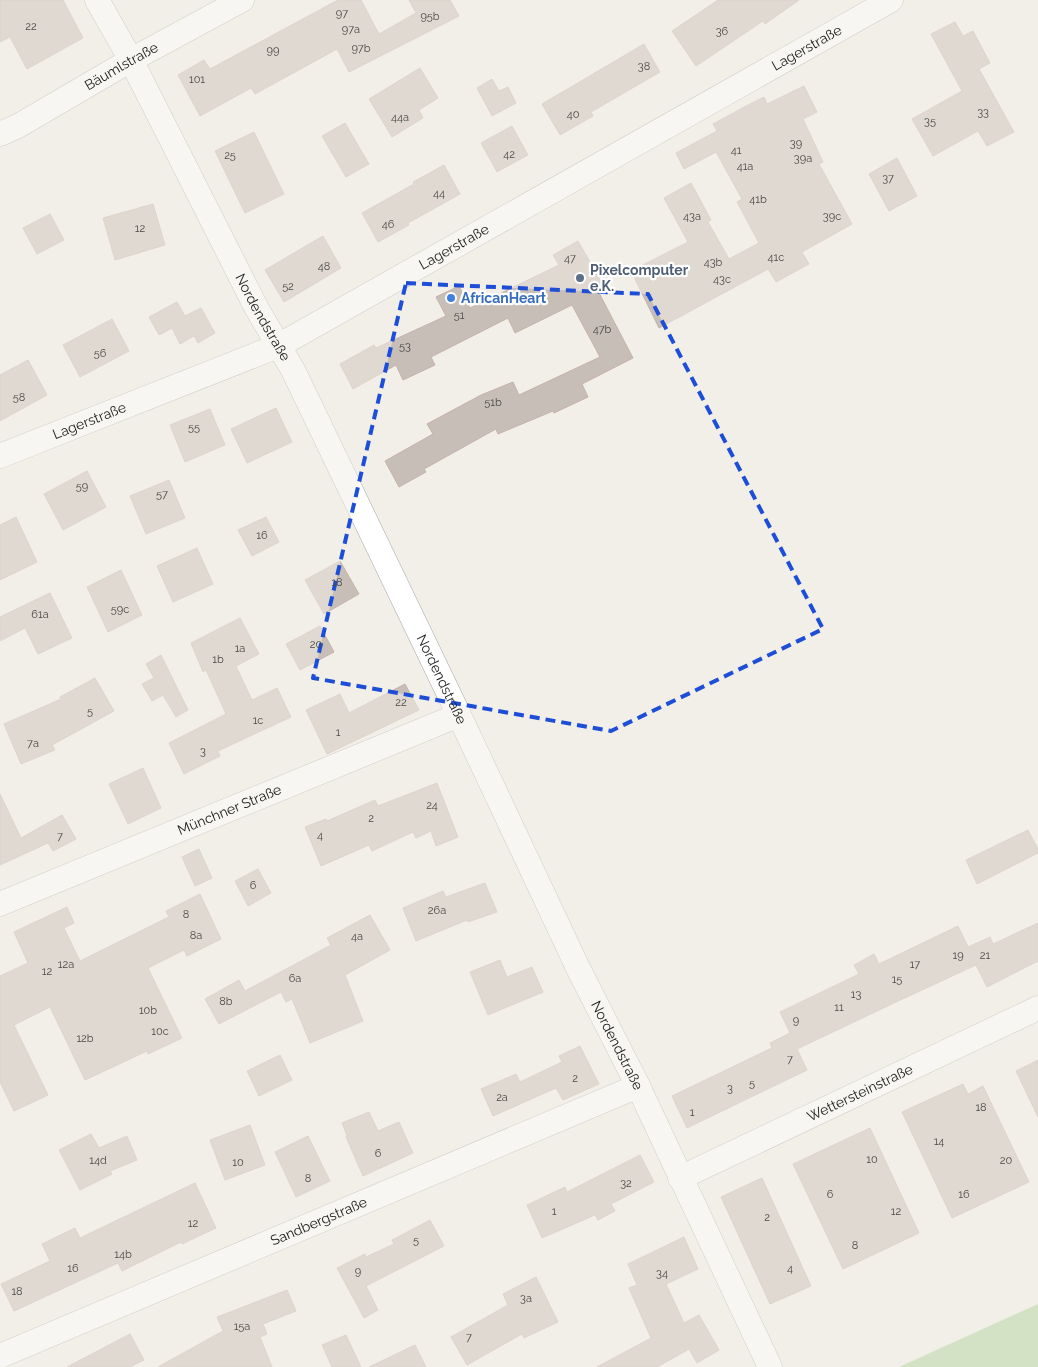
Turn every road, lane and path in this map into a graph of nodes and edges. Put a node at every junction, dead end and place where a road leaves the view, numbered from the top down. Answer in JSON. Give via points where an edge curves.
{"nodes":[{"id":1,"x":97,"y":0,"type":"edge"},
{"id":2,"x":242,"y":0,"type":"edge"},
{"id":3,"x":891,"y":0,"type":"edge"},
{"id":4,"x":131,"y":60,"type":"junction"},
{"id":5,"x":0,"y":134,"type":"edge"},
{"id":6,"x":278,"y":346,"type":"junction"},
{"id":7,"x":0,"y":456,"type":"edge"},
{"id":8,"x":459,"y":715,"type":"junction"},
{"id":9,"x":0,"y":904,"type":"edge"},
{"id":10,"x":1038,"y":1008,"type":"edge"},
{"id":11,"x":638,"y":1086,"type":"junction"},
{"id":12,"x":680,"y":1178,"type":"junction"},
{"id":13,"x":0,"y":1356,"type":"edge"},
{"id":14,"x":770,"y":1367,"type":"edge"}],
"edges":[{"from":1,"to":4,"type":"street","name":"Nordendstraße"},
{"from":2,"to":4,"type":"street","name":"Bäumlstraße"},
{"from":3,"to":6,"type":"street","name":"Lagerstraße"},
{"from":4,"to":5,"type":"street","name":"Bäumlstraße"},
{"from":4,"to":6,"type":"street","name":"Nordendstraße"},
{"from":6,"to":7,"type":"street","name":"Lagerstraße"},
{"from":6,"to":8,"type":"street","name":"Nordendstraße","via":[[293,370]]},
{"from":8,"to":9,"type":"street","name":"Münchner Straße"},
{"from":8,"to":11,"type":"street","name":"Nordendstraße","via":[[578,968]]},
{"from":10,"to":12,"type":"street","name":"Wettersteinstraße"},
{"from":11,"to":12,"type":"street","name":"Nordendstraße"},
{"from":11,"to":13,"type":"street","name":"Sandbergstraße"},
{"from":12,"to":14,"type":"street","name":"Nordendstraße"}]}
